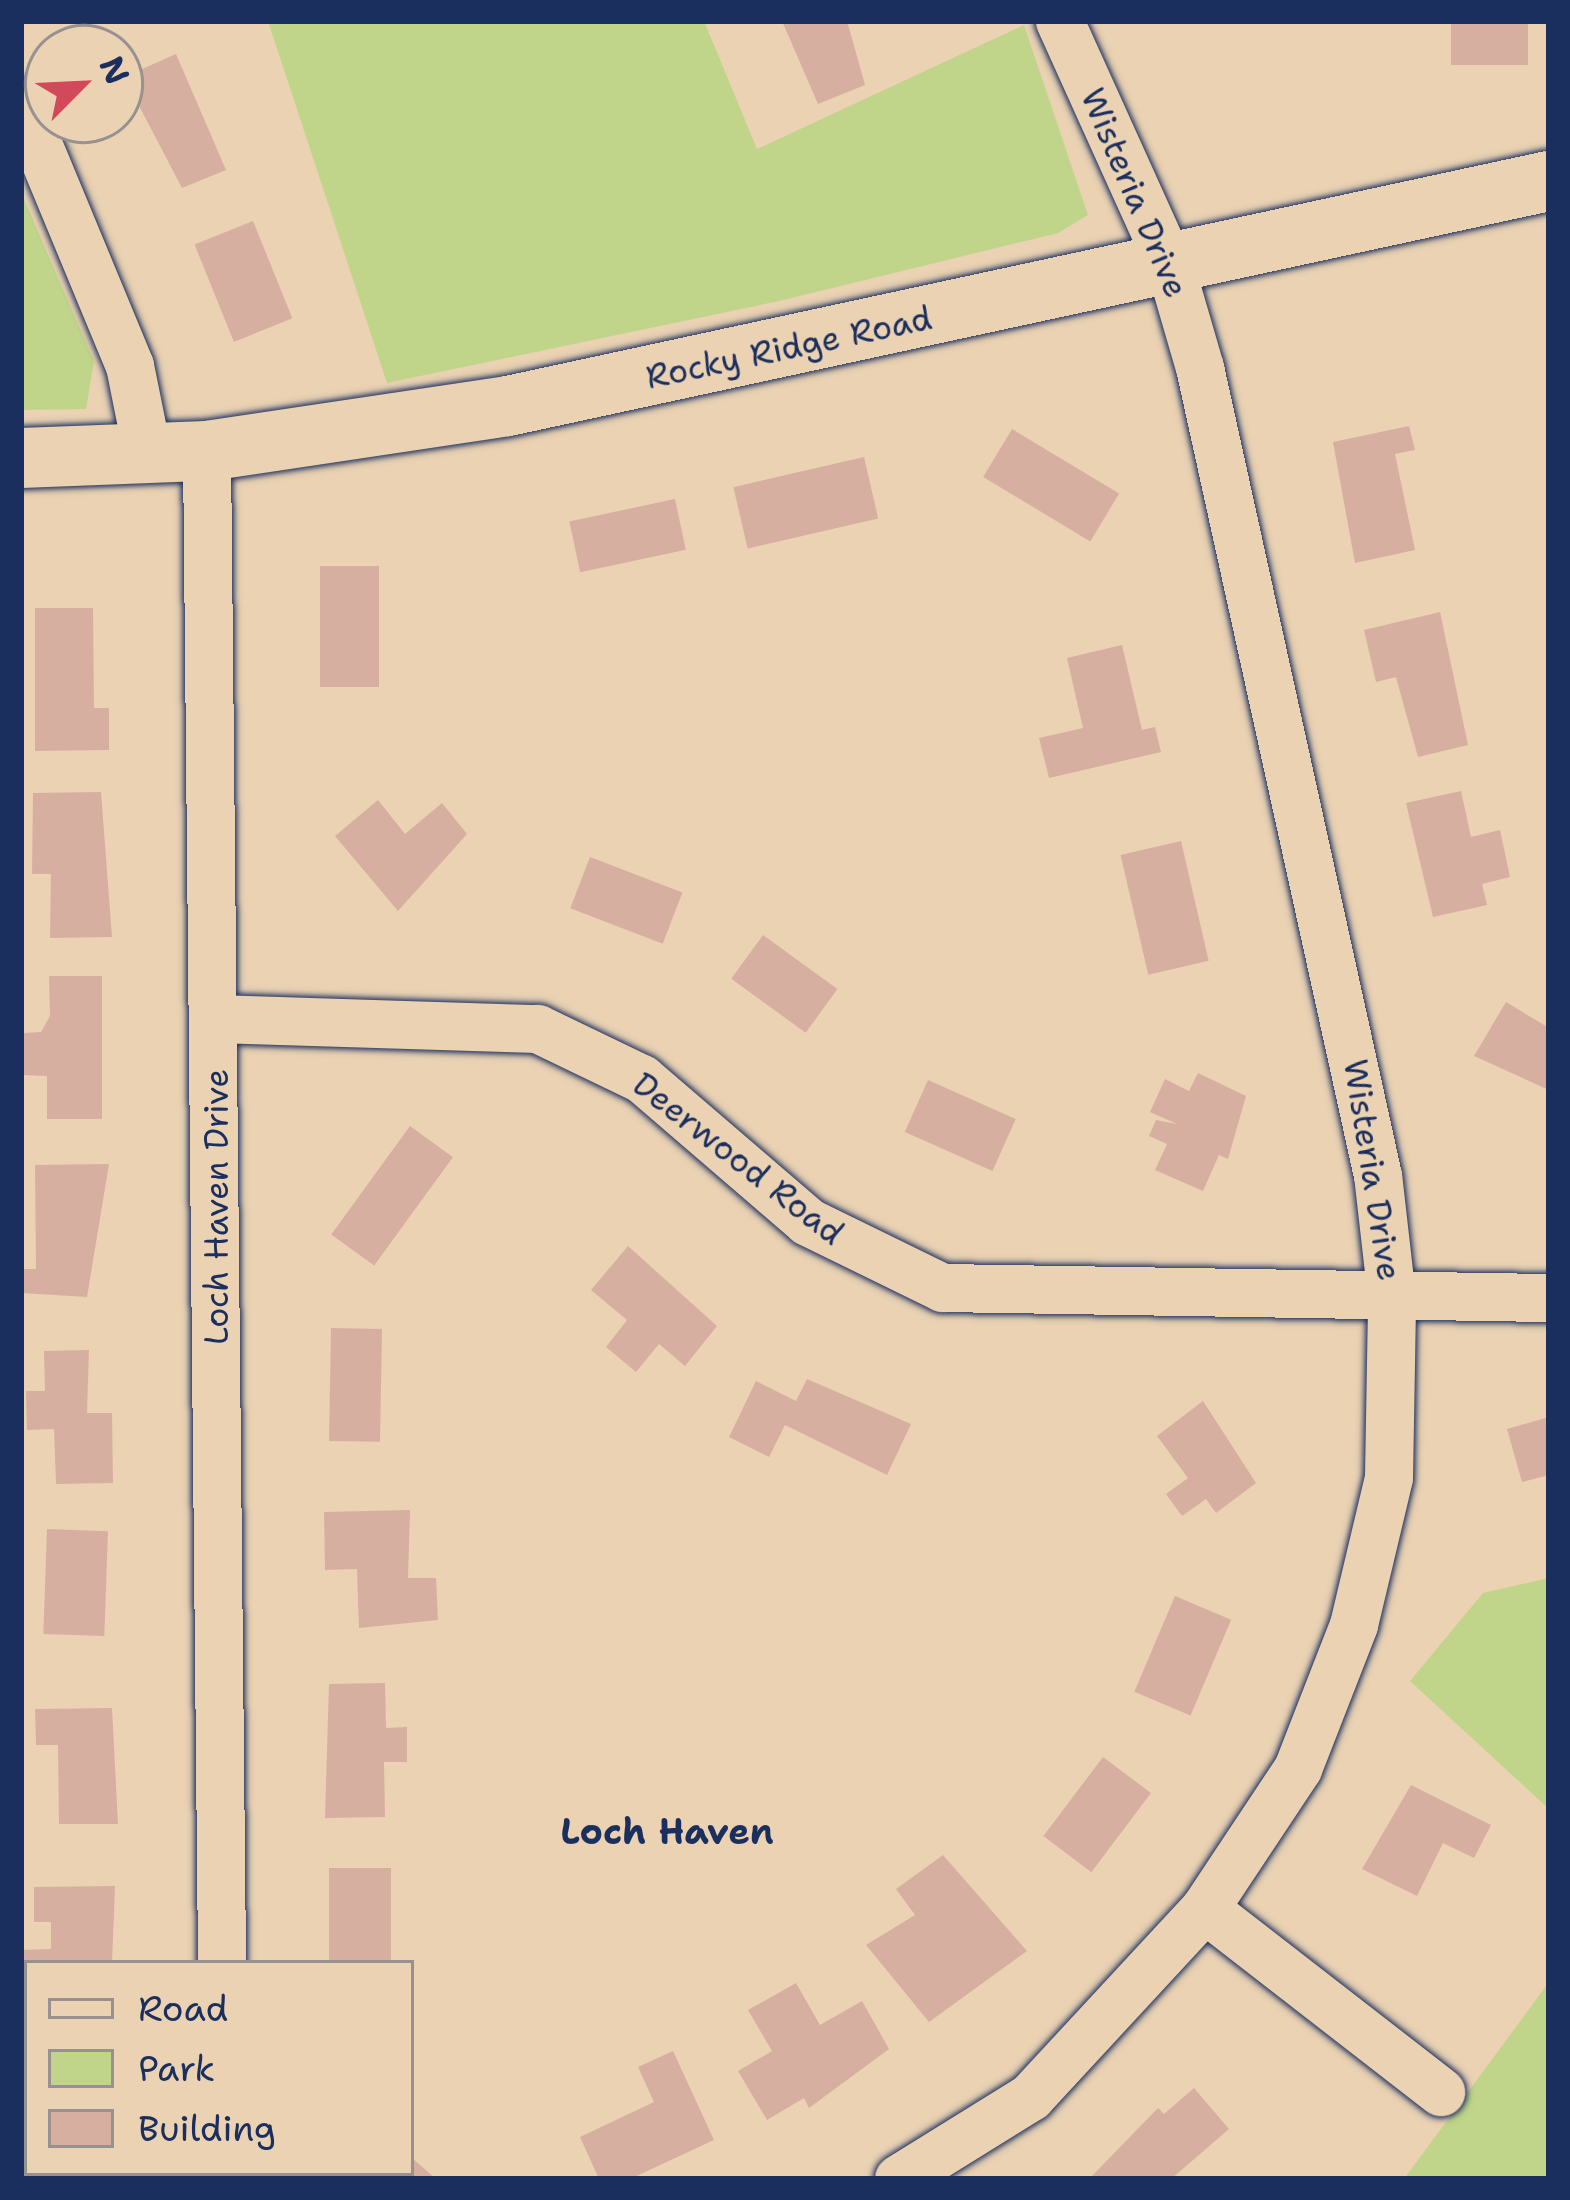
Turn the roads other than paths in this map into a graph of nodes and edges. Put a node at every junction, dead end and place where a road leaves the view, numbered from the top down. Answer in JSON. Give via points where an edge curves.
{"nodes":[{"id":1,"x":1060,"y":21,"type":"edge"},
{"id":2,"x":21,"y":104,"type":"edge"},
{"id":3,"x":1549,"y":181,"type":"edge"},
{"id":4,"x":1170,"y":265,"type":"junction"},
{"id":5,"x":207,"y":451,"type":"junction"},
{"id":6,"x":148,"y":454,"type":"junction"},
{"id":7,"x":21,"y":458,"type":"edge"},
{"id":8,"x":216,"y":1019,"type":"junction"},
{"id":9,"x":1392,"y":1298,"type":"junction"},
{"id":10,"x":1549,"y":1298,"type":"edge"},
{"id":11,"x":1205,"y":1910,"type":"junction"},
{"id":12,"x":222,"y":1960,"type":"edge"},
{"id":13,"x":1442,"y":2092,"type":"dead end"},
{"id":14,"x":899,"y":2179,"type":"edge"}],
"edges":[{"from":1,"to":4,"type":"street","name":"Wisteria Drive"},
{"from":2,"to":6,"type":"street","via":[[130,366]]},
{"from":3,"to":4,"type":"main road","name":"Rocky Ridge Road"},
{"from":4,"to":5,"type":"main road","name":"Rocky Ridge Road","via":[[508,406]]},
{"from":4,"to":9,"type":"street","name":"Wisteria Drive","via":[[1352,1048]]},
{"from":5,"to":6,"type":"main road","name":"Rocky Ridge Road"},
{"from":5,"to":8,"type":"street","name":"Loch Haven Drive"},
{"from":6,"to":7,"type":"main road","name":"Rocky Ridge Road"},
{"from":8,"to":9,"type":"street","name":"Deerwood Road","via":[[538,1029],[642,1079],[808,1222],[943,1288]]},
{"from":8,"to":12,"type":"street","name":"Loch Haven Drive"},
{"from":9,"to":10,"type":"street","name":"Deerwood Road"},
{"from":9,"to":11,"type":"street","name":"Wisteria Drive","via":[[1389,1478],[1354,1625],[1298,1769]]},
{"from":11,"to":13,"type":"street"},
{"from":11,"to":14,"type":"street","name":"Wisteria Drive","via":[[1030,2097]]}]}
